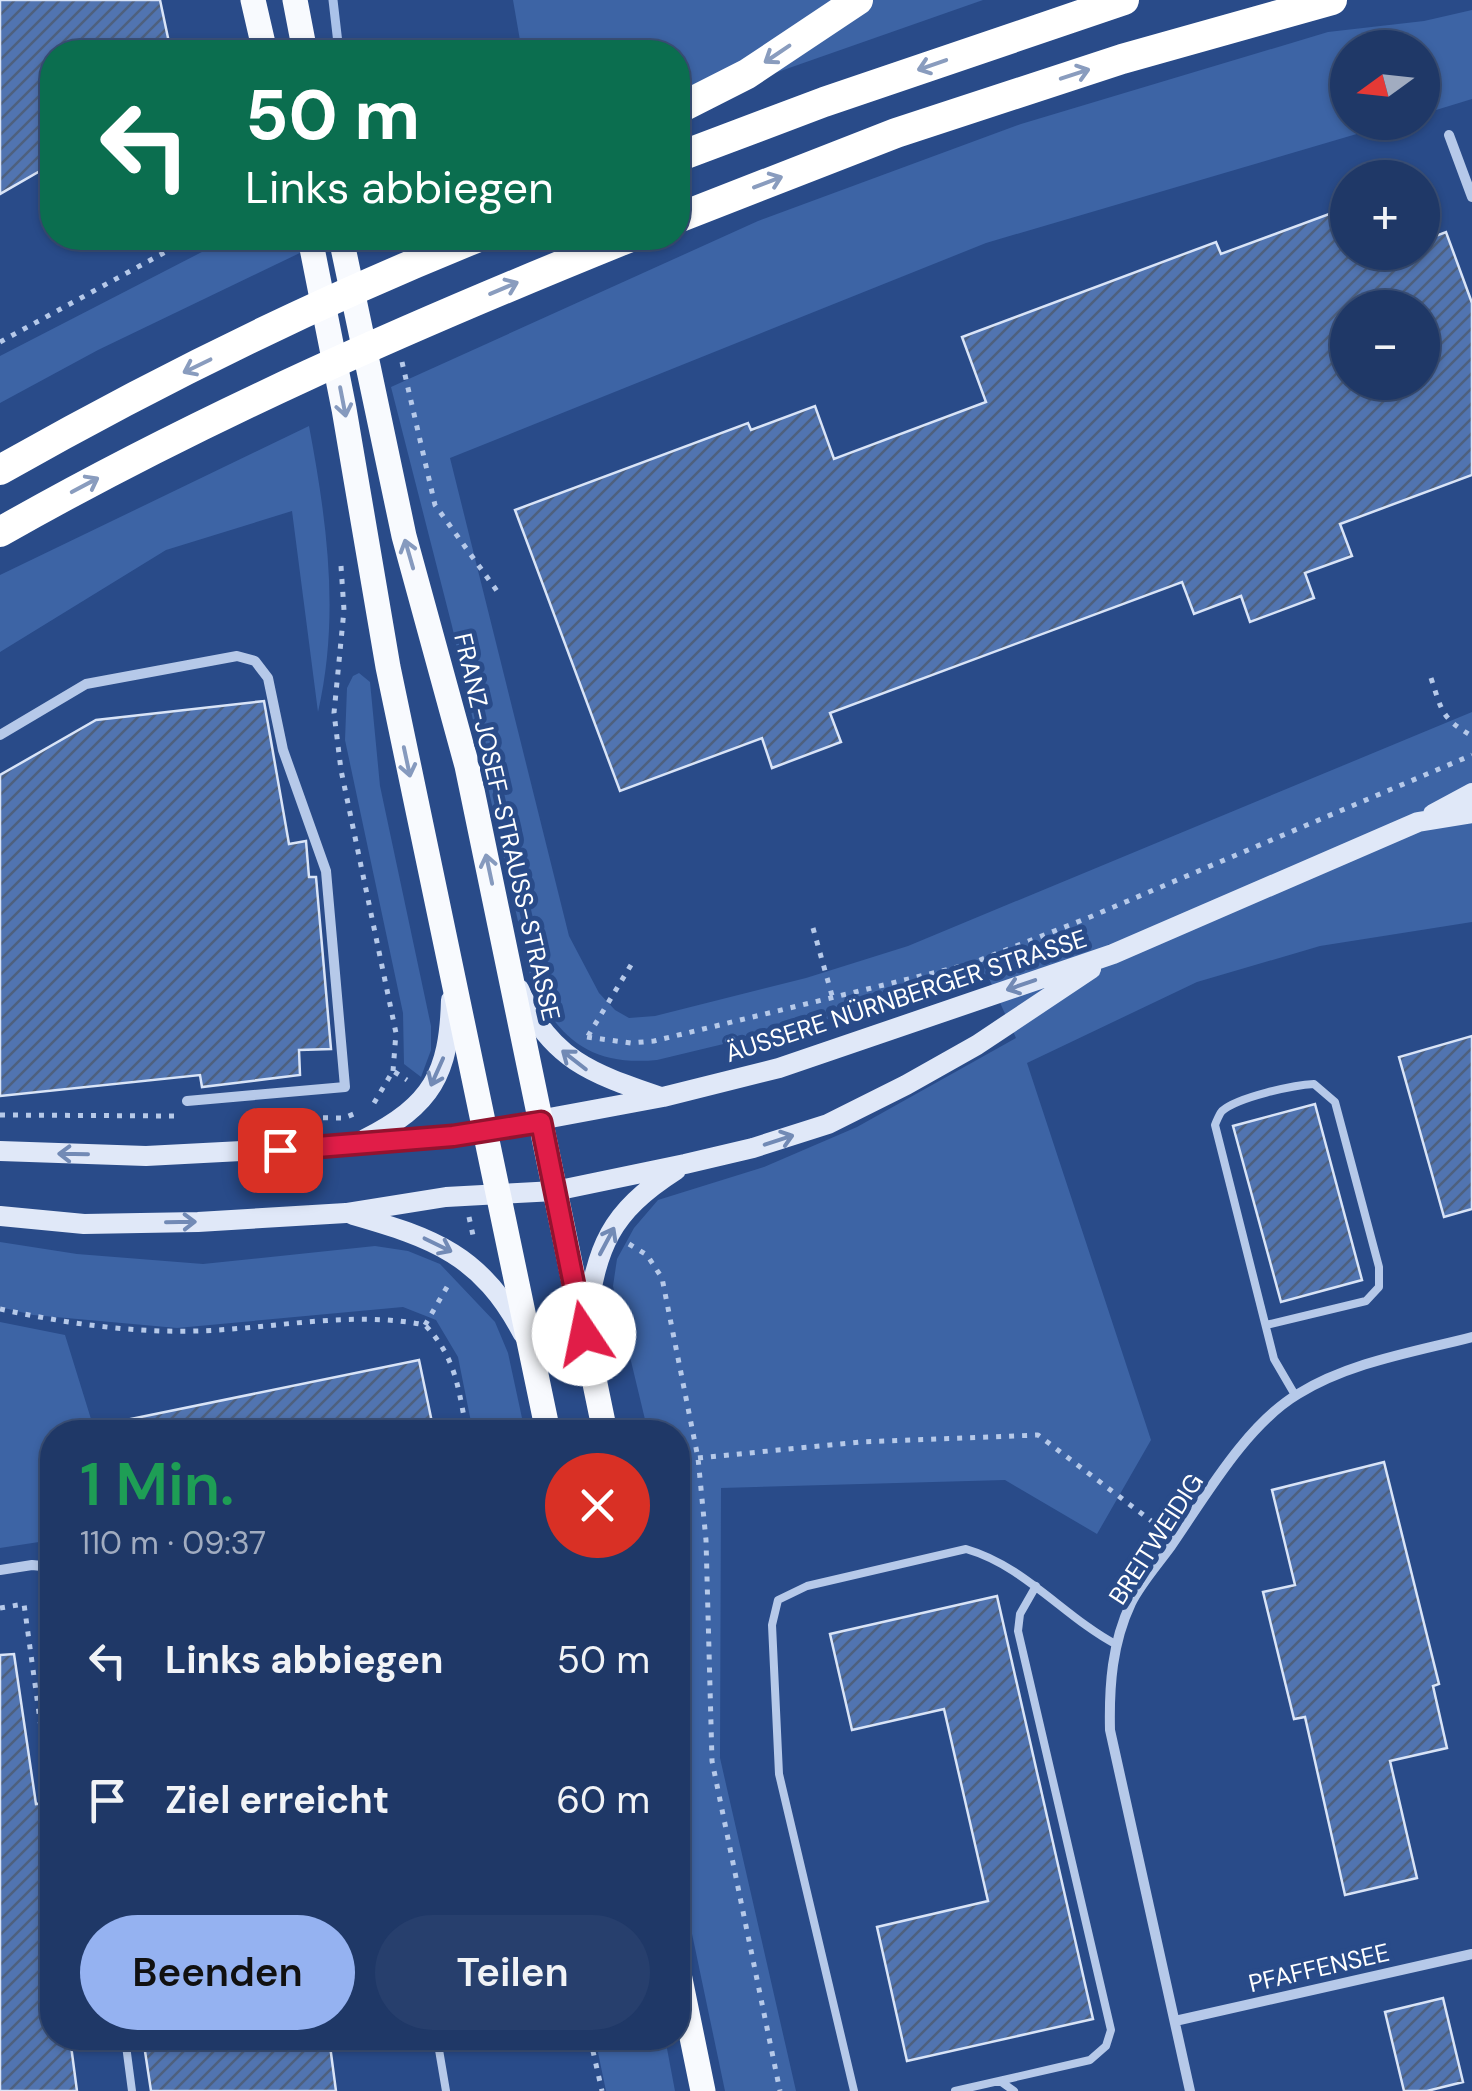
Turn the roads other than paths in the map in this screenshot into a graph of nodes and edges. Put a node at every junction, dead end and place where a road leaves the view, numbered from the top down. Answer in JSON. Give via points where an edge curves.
{"nodes":[{"id":1,"x":253,"y":0,"type":"edge"},
{"id":2,"x":295,"y":0,"type":"edge"},
{"id":3,"x":858,"y":0,"type":"edge"},
{"id":4,"x":1124,"y":0,"type":"edge"},
{"id":5,"x":1332,"y":0,"type":"edge"},
{"id":6,"x":262,"y":40,"type":"edge"},
{"id":7,"x":303,"y":40,"type":"edge"},
{"id":8,"x":690,"y":104,"type":"edge"},
{"id":9,"x":1449,"y":135,"type":"dead end"},
{"id":10,"x":690,"y":152,"type":"edge"},
{"id":11,"x":1472,"y":198,"type":"edge"},
{"id":12,"x":690,"y":213,"type":"edge"},
{"id":13,"x":312,"y":250,"type":"edge"},
{"id":14,"x":343,"y":250,"type":"edge"},
{"id":15,"x":405,"y":250,"type":"edge"},
{"id":16,"x":434,"y":250,"type":"edge"},
{"id":17,"x":602,"y":250,"type":"edge"},
{"id":18,"x":388,"y":263,"type":"junction"},
{"id":19,"x":0,"y":470,"type":"edge"},
{"id":20,"x":0,"y":532,"type":"edge"},
{"id":21,"x":0,"y":735,"type":"edge"},
{"id":22,"x":1472,"y":793,"type":"edge"},
{"id":23,"x":1472,"y":813,"type":"edge"},
{"id":24,"x":1418,"y":822,"type":"junction"},
{"id":25,"x":1113,"y":954,"type":"junction"},
{"id":26,"x":509,"y":965,"type":"junction"},
{"id":27,"x":451,"y":977,"type":"junction"},
{"id":28,"x":663,"y":1098,"type":"junction"},
{"id":29,"x":187,"y":1101,"type":"dead end"},
{"id":30,"x":541,"y":1122,"type":"junction"},
{"id":31,"x":484,"y":1131,"type":"junction"},
{"id":32,"x":355,"y":1145,"type":"junction"},
{"id":33,"x":0,"y":1151,"type":"edge"},
{"id":34,"x":684,"y":1164,"type":"junction"},
{"id":35,"x":555,"y":1191,"type":"junction"},
{"id":36,"x":498,"y":1195,"type":"junction"},
{"id":37,"x":346,"y":1213,"type":"junction"},
{"id":38,"x":0,"y":1216,"type":"edge"},
{"id":39,"x":1266,"y":1325,"type":"junction"},
{"id":40,"x":584,"y":1334,"type":"junction"},
{"id":41,"x":1472,"y":1337,"type":"edge"},
{"id":42,"x":530,"y":1348,"type":"junction"},
{"id":43,"x":1295,"y":1395,"type":"junction"},
{"id":44,"x":545,"y":1420,"type":"edge"},
{"id":45,"x":602,"y":1420,"type":"edge"},
{"id":46,"x":40,"y":1566,"type":"edge"},
{"id":47,"x":0,"y":1570,"type":"edge"},
{"id":48,"x":1036,"y":1586,"type":"junction"},
{"id":49,"x":1117,"y":1645,"type":"junction"},
{"id":50,"x":1472,"y":1954,"type":"edge"},
{"id":51,"x":1176,"y":2021,"type":"junction"},
{"id":52,"x":690,"y":2027,"type":"edge"},
{"id":53,"x":127,"y":2050,"type":"edge"},
{"id":54,"x":439,"y":2050,"type":"edge"},
{"id":55,"x":1000,"y":2081,"type":"junction"},
{"id":56,"x":132,"y":2091,"type":"edge"},
{"id":57,"x":446,"y":2091,"type":"edge"},
{"id":58,"x":703,"y":2091,"type":"edge"},
{"id":59,"x":854,"y":2091,"type":"edge"},
{"id":60,"x":955,"y":2091,"type":"edge"},
{"id":61,"x":1014,"y":2091,"type":"edge"},
{"id":62,"x":1190,"y":2091,"type":"edge"}],
"edges":[{"from":1,"to":6,"type":"main road"},
{"from":2,"to":7,"type":"main road"},
{"from":3,"to":8,"type":"highway","one_way":true,"via":[[748,74]]},
{"from":4,"to":10,"type":"highway","one_way":true},
{"from":12,"to":5,"type":"highway","one_way":true,"via":[[1122,58]]},
{"from":9,"to":11,"type":"street"},
{"from":13,"to":27,"type":"main road","one_way":true},
{"from":26,"to":14,"type":"main road","name":"FRANZ-JOSEF-STRAUSS-STRASSE","one_way":true,"via":[[467,766],[404,536]]},
{"from":15,"to":18,"type":"highway"},
{"from":16,"to":18,"type":"highway"},
{"from":20,"to":17,"type":"highway","one_way":true,"via":[[299,378],[407,339]]},
{"from":18,"to":19,"type":"highway","one_way":true},
{"from":21,"to":29,"type":"street","via":[[86,684],[236,656],[255,661],[268,678],[283,750],[326,870],[345,1087]]},
{"from":22,"to":24,"type":"main road"},
{"from":23,"to":24,"type":"main road","name":"ÄUSSERE NÜRNBERGER STRASSE"},
{"from":24,"to":25,"type":"main road","name":"ÄUSSERE NÜRNBERGER STRASSE"},
{"from":25,"to":28,"type":"main road","name":"ÄUSSERE NÜRNBERGER STRASSE","one_way":true,"via":[[779,1068]]},
{"from":34,"to":25,"type":"main road","name":"ÄUSSERE NÜRNBERGER STRASSE","one_way":true,"via":[[828,1124],[977,1045]]},
{"from":26,"to":28,"type":"main road","via":[[540,1027],[571,1060]]},
{"from":26,"to":30,"type":"main road","name":"FRANZ-JOSEF-STRAUSS-STRASSE"},
{"from":27,"to":31,"type":"main road"},
{"from":27,"to":32,"type":"main road","one_way":true,"via":[[450,1040],[438,1077],[397,1123]]},
{"from":28,"to":30,"type":"main road","name":"ÄUSSERE NÜRNBERGER STRASSE"},
{"from":30,"to":31,"type":"main road","name":"ÄUSSERE NÜRNBERGER STRASSE"},
{"from":30,"to":35,"type":"main road","name":"FRANZ-JOSEF-STRAUSS-STRASSE"},
{"from":31,"to":32,"type":"main road","name":"ÄUSSERE NÜRNBERGER STRASSE"},
{"from":31,"to":36,"type":"main road"},
{"from":32,"to":33,"type":"main road","name":"ÄUSSERE NÜRNBERGER STRASSE","one_way":true,"via":[[146,1156]]},
{"from":34,"to":35,"type":"main road","name":"ÄUSSERE NÜRNBERGER STRASSE"},
{"from":40,"to":34,"type":"main road","one_way":true,"via":[[602,1244],[640,1193]]},
{"from":35,"to":36,"type":"main road","name":"ÄUSSERE NÜRNBERGER STRASSE"},
{"from":35,"to":40,"type":"main road","name":"FRANZ-JOSEF-STRAUSS-STRASSE"},
{"from":36,"to":37,"type":"main road","name":"ÄUSSERE NÜRNBERGER STRASSE","via":[[446,1196]]},
{"from":36,"to":42,"type":"main road"},
{"from":38,"to":37,"type":"main road","name":"ÄUSSERE NÜRNBERGER STRASSE","one_way":true,"via":[[84,1224]]},
{"from":37,"to":42,"type":"main road","one_way":true,"via":[[446,1247],[494,1288]]},
{"from":39,"to":39,"type":"lane","via":[[1215,1125],[1221,1112],[1237,1104],[1314,1084],[1334,1102],[1379,1287],[1366,1300]]},
{"from":39,"to":43,"type":"lane","via":[[1279,1370]]},
{"from":40,"to":45,"type":"main road","name":"FRANZ-JOSEF-STRAUSS-STRASSE"},
{"from":41,"to":43,"type":"street","name":"BREITWEIDIG","via":[[1338,1373]]},
{"from":42,"to":44,"type":"main road"},
{"from":43,"to":49,"type":"street","name":"BREITWEIDIG","via":[[1262,1422],[1176,1539],[1132,1602]]},
{"from":46,"to":47,"type":"street"},
{"from":48,"to":49,"type":"lane"},
{"from":48,"to":55,"type":"lane","via":[[1018,1630],[1110,2030],[1106,2046],[1090,2060]]},
{"from":48,"to":59,"type":"lane","via":[[966,1549],[808,1586],[778,1600],[772,1625],[780,1774]]},
{"from":49,"to":51,"type":"street","name":"BREITWEIDIG","via":[[1110,1730]]},
{"from":50,"to":51,"type":"street","name":"PFAFFENSEE"},
{"from":51,"to":62,"type":"street","name":"BREITWEIDIG"},
{"from":52,"to":58,"type":"main road"},
{"from":53,"to":56,"type":"lane"},
{"from":54,"to":57,"type":"lane"},
{"from":55,"to":60,"type":"lane"},
{"from":55,"to":61,"type":"lane"}]}
